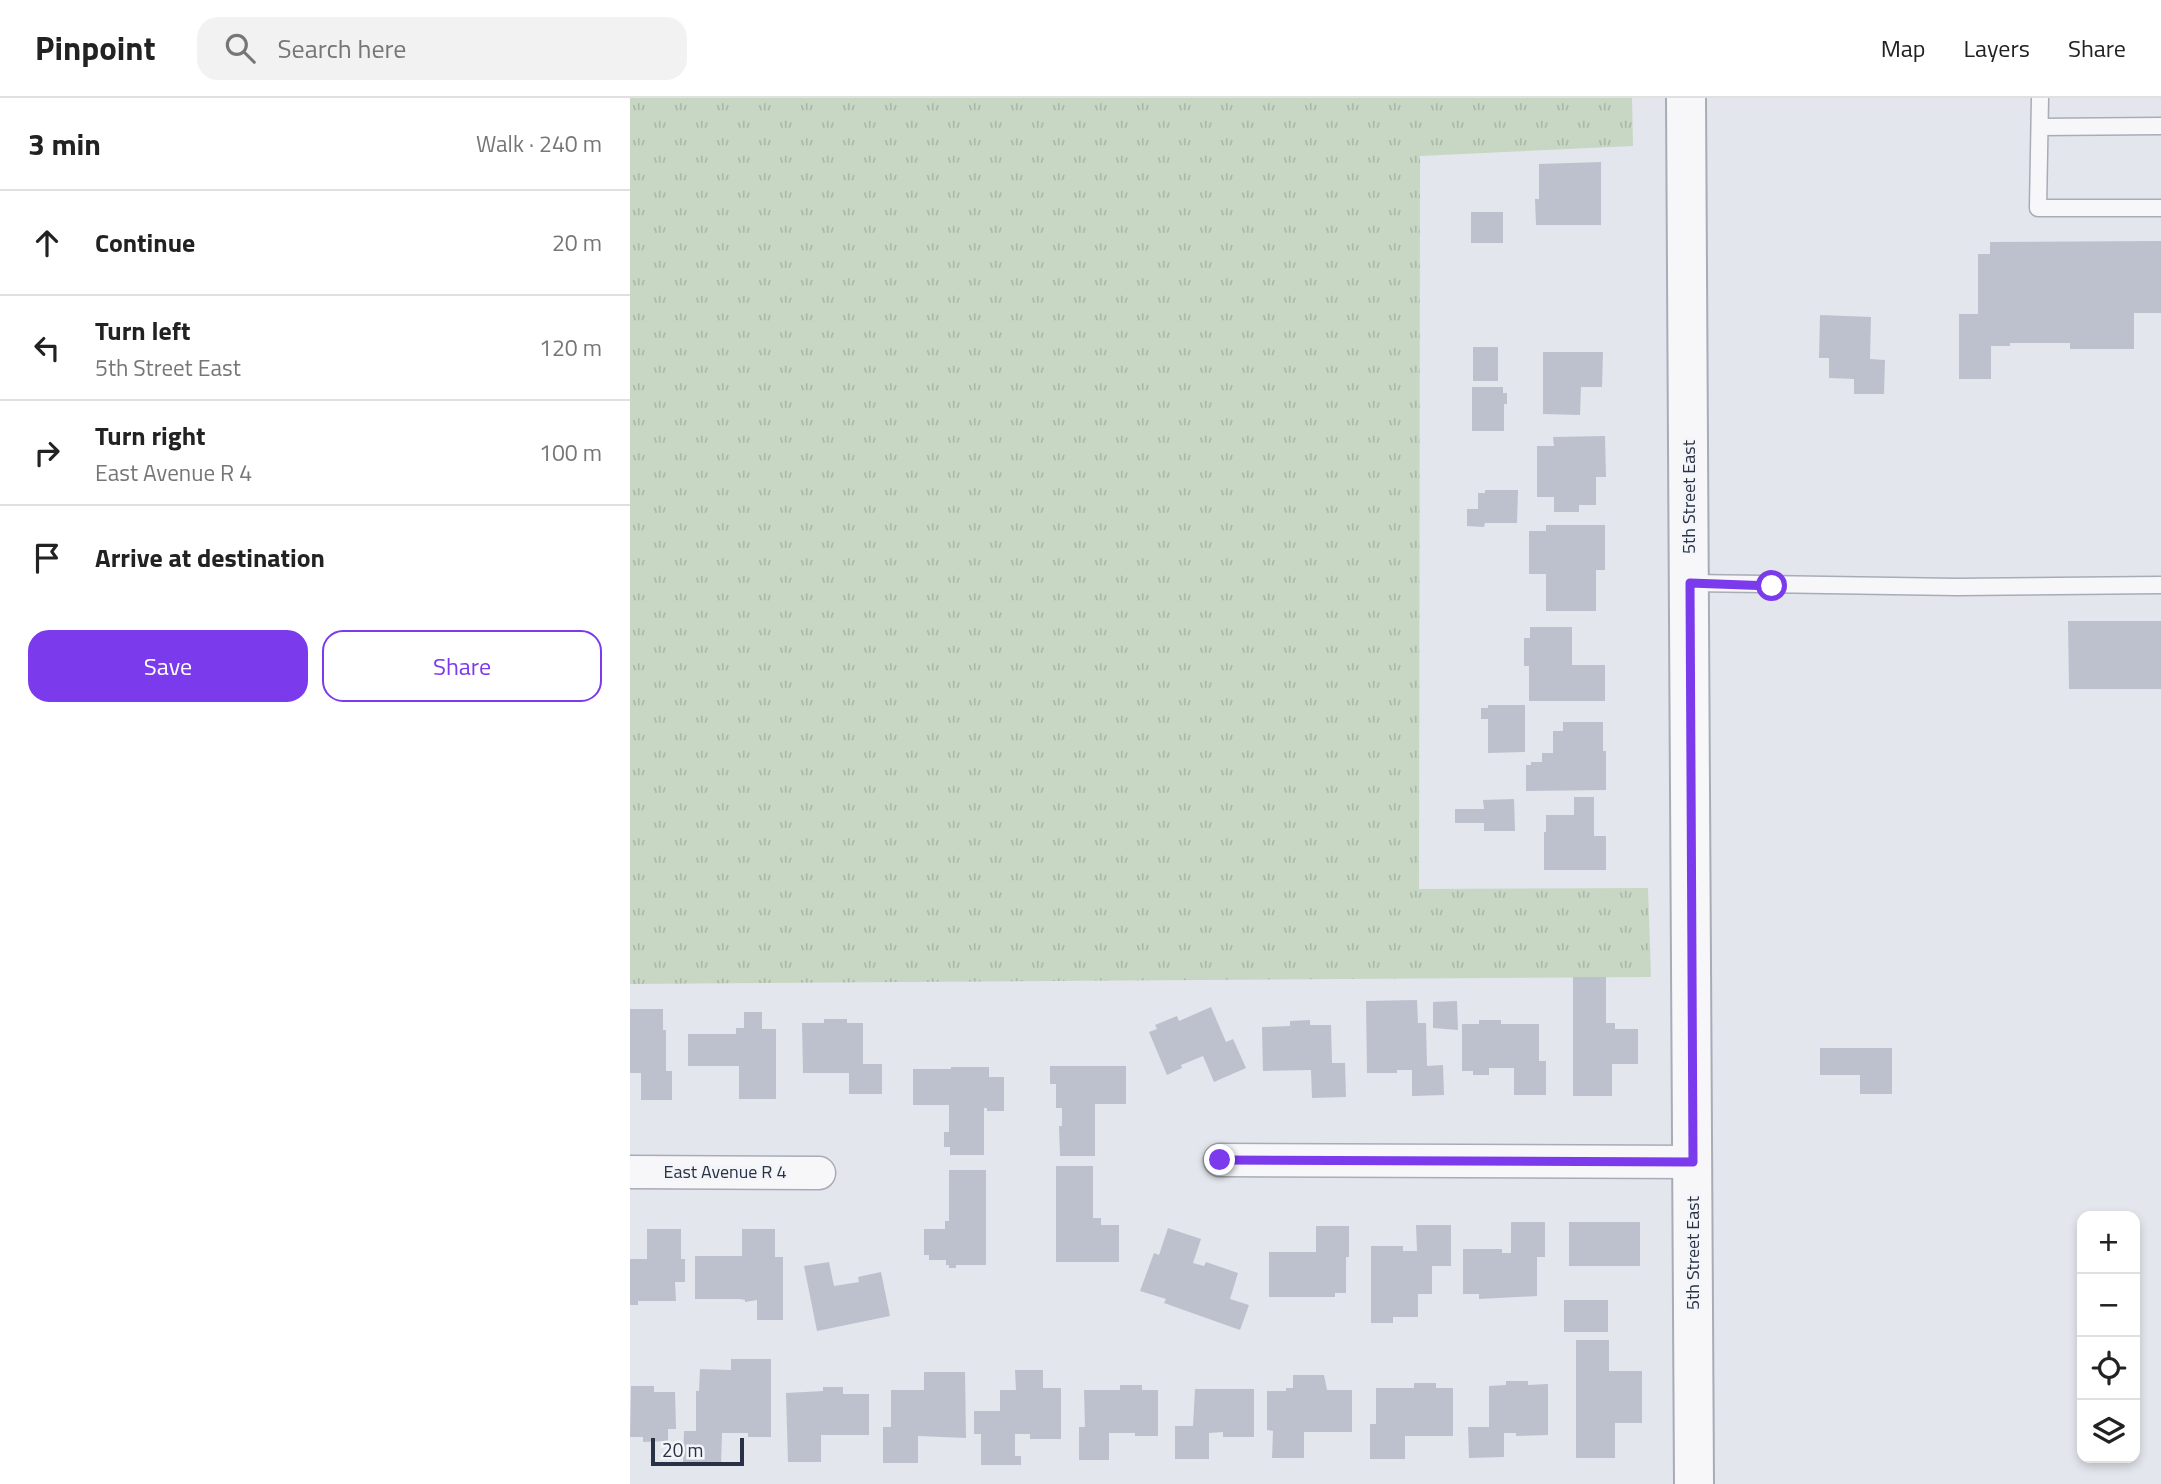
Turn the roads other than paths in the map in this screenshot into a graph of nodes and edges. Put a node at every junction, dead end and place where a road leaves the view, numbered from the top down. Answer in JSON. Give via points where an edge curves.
{"nodes":[{"id":1,"x":1686,"y":98,"type":"edge"},
{"id":2,"x":2040,"y":98,"type":"edge"},
{"id":3,"x":2161,"y":126,"type":"edge"},
{"id":4,"x":2040,"y":127,"type":"junction"},
{"id":5,"x":2161,"y":208,"type":"edge"},
{"id":6,"x":1690,"y":583,"type":"junction"},
{"id":7,"x":2161,"y":585,"type":"edge"},
{"id":8,"x":1220,"y":1160,"type":"dead end"},
{"id":9,"x":1693,"y":1162,"type":"junction"},
{"id":10,"x":630,"y":1172,"type":"edge"},
{"id":11,"x":819,"y":1173,"type":"dead end"},
{"id":12,"x":1694,"y":1484,"type":"edge"}],
"edges":[{"from":1,"to":6,"type":"street","name":"5th Street East"},
{"from":2,"to":4,"type":"lane"},
{"from":3,"to":4,"type":"lane"},
{"from":4,"to":5,"type":"lane","via":[[2038,208]]},
{"from":6,"to":7,"type":"lane"},
{"from":6,"to":9,"type":"street","name":"5th Street East"},
{"from":8,"to":9,"type":"street"},
{"from":9,"to":12,"type":"street","name":"5th Street East"},
{"from":10,"to":11,"type":"street","name":"East Avenue R 4"}]}
